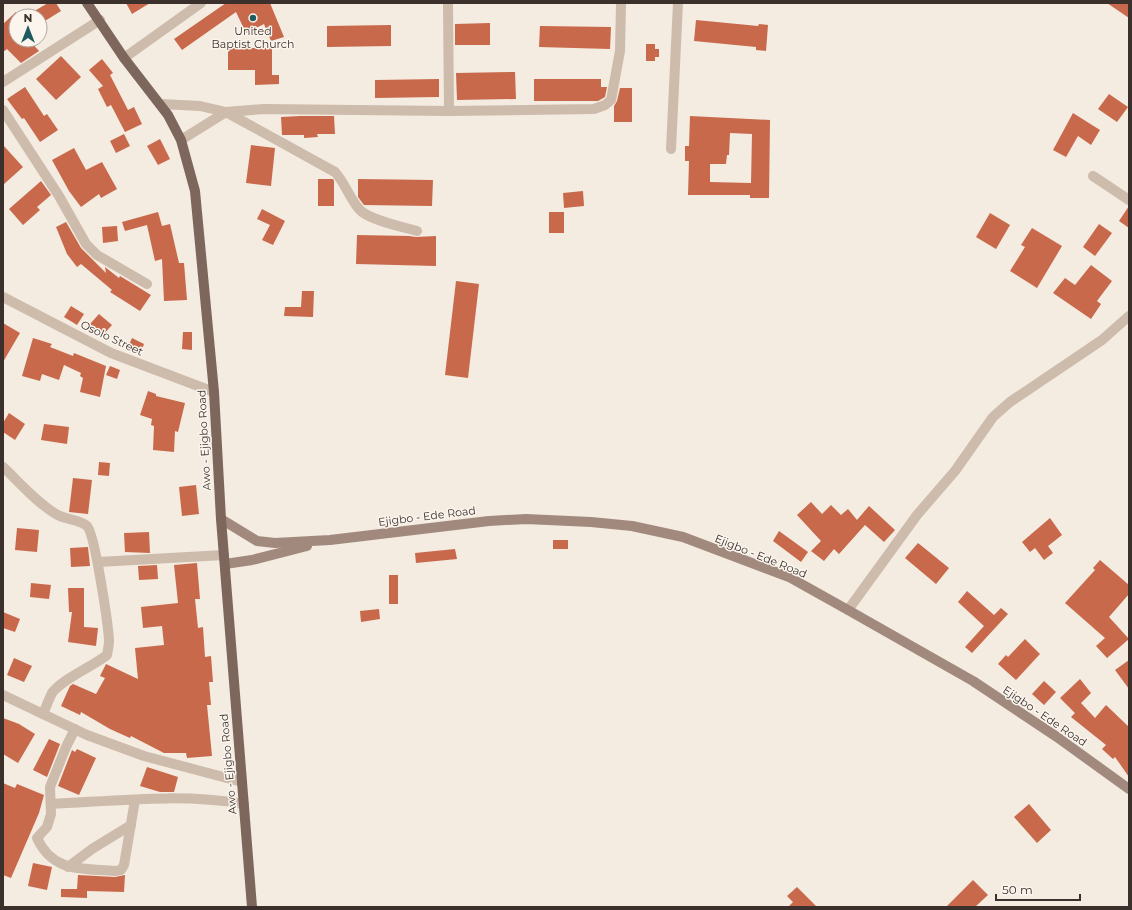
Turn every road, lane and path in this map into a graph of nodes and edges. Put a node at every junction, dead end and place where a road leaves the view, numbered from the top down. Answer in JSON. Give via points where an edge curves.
{"nodes":[{"id":1,"x":87,"y":3,"type":"edge"},
{"id":2,"x":202,"y":3,"type":"edge"},
{"id":3,"x":448,"y":3,"type":"edge"},
{"id":4,"x":621,"y":3,"type":"edge"},
{"id":5,"x":678,"y":3,"type":"edge"},
{"id":6,"x":100,"y":20,"type":"junction"},
{"id":7,"x":124,"y":58,"type":"junction"},
{"id":8,"x":3,"y":82,"type":"edge"},
{"id":9,"x":161,"y":104,"type":"junction"},
{"id":10,"x":3,"y":110,"type":"edge"},
{"id":11,"x":449,"y":111,"type":"junction"},
{"id":12,"x":226,"y":112,"type":"junction"},
{"id":13,"x":181,"y":140,"type":"junction"},
{"id":14,"x":671,"y":149,"type":"dead end"},
{"id":15,"x":1093,"y":176,"type":"dead end"},
{"id":16,"x":1129,"y":200,"type":"edge"},
{"id":17,"x":417,"y":231,"type":"dead end"},
{"id":18,"x":148,"y":284,"type":"dead end"},
{"id":19,"x":3,"y":297,"type":"edge"},
{"id":20,"x":1129,"y":316,"type":"edge"},
{"id":21,"x":214,"y":392,"type":"junction"},
{"id":22,"x":3,"y":467,"type":"edge"},
{"id":23,"x":221,"y":519,"type":"junction"},
{"id":24,"x":330,"y":540,"type":"junction"},
{"id":25,"x":224,"y":560,"type":"junction"},
{"id":26,"x":98,"y":562,"type":"junction"},
{"id":27,"x":848,"y":610,"type":"junction"},
{"id":28,"x":3,"y":695,"type":"edge"},
{"id":29,"x":43,"y":714,"type":"junction"},
{"id":30,"x":76,"y":729,"type":"junction"},
{"id":31,"x":242,"y":782,"type":"junction"},
{"id":32,"x":1129,"y":789,"type":"edge"},
{"id":33,"x":135,"y":800,"type":"junction"},
{"id":34,"x":51,"y":804,"type":"junction"},
{"id":35,"x":244,"y":804,"type":"junction"},
{"id":36,"x":131,"y":825,"type":"junction"},
{"id":37,"x":68,"y":867,"type":"junction"},
{"id":38,"x":252,"y":907,"type":"edge"}],
"edges":[{"from":1,"to":6,"type":"main road","name":"Awo - Ejigbo Road"},
{"from":2,"to":7,"type":"street"},
{"from":3,"to":11,"type":"street"},
{"from":4,"to":11,"type":"street","via":[[620,51],[611,100],[605,105],[594,108]]},
{"from":5,"to":14,"type":"street"},
{"from":6,"to":7,"type":"main road","name":"Awo - Ejigbo Road"},
{"from":6,"to":8,"type":"street"},
{"from":7,"to":9,"type":"main road","name":"Awo - Ejigbo Road"},
{"from":9,"to":12,"type":"street","via":[[200,106]]},
{"from":9,"to":13,"type":"main road","name":"Awo - Ejigbo Road"},
{"from":10,"to":18,"type":"street","via":[[59,196],[86,244],[96,255]]},
{"from":11,"to":12,"type":"street","via":[[264,109]]},
{"from":12,"to":13,"type":"street"},
{"from":12,"to":17,"type":"street","via":[[335,172],[359,209],[366,215]]},
{"from":13,"to":21,"type":"main road","name":"Awo - Ejigbo Road","via":[[198,212]]},
{"from":15,"to":16,"type":"street"},
{"from":19,"to":21,"type":"street","name":"Osolo Street","via":[[111,353]]},
{"from":20,"to":27,"type":"street","via":[[1102,340],[1010,402],[993,417],[955,471],[917,515]]},
{"from":21,"to":23,"type":"main road","name":"Awo - Ejigbo Road"},
{"from":22,"to":26,"type":"street","via":[[48,509],[63,519],[78,521],[87,526],[92,534]]},
{"from":23,"to":24,"type":"main road","name":"Ejigbo - Ede Road","via":[[257,541],[275,544]]},
{"from":23,"to":25,"type":"main road","name":"Awo - Ejigbo Road"},
{"from":24,"to":25,"type":"main road","name":"Ejigbo - Ede Road","via":[[252,560]]},
{"from":24,"to":27,"type":"main road","name":"Ejigbo - Ede Road","via":[[526,519],[632,526],[683,537],[788,577]]},
{"from":25,"to":26,"type":"street"},
{"from":25,"to":31,"type":"main road","name":"Awo - Ejigbo Road"},
{"from":26,"to":29,"type":"street","via":[[109,641],[107,655],[93,666],[70,677],[53,692]]},
{"from":27,"to":32,"type":"main road","name":"Ejigbo - Ede Road","via":[[973,681]]},
{"from":28,"to":29,"type":"street"},
{"from":29,"to":30,"type":"street"},
{"from":30,"to":31,"type":"street","via":[[144,756]]},
{"from":30,"to":34,"type":"street","via":[[50,787]]},
{"from":31,"to":35,"type":"main road","name":"Awo - Ejigbo Road"},
{"from":33,"to":34,"type":"street"},
{"from":33,"to":35,"type":"street","via":[[217,800]]},
{"from":33,"to":36,"type":"street"},
{"from":34,"to":37,"type":"street","via":[[47,827],[37,838],[43,850],[55,861]]},
{"from":35,"to":38,"type":"main road","name":"Awo - Ejigbo Road"},
{"from":36,"to":37,"type":"street"},
{"from":36,"to":37,"type":"street","via":[[121,870]]}]}
